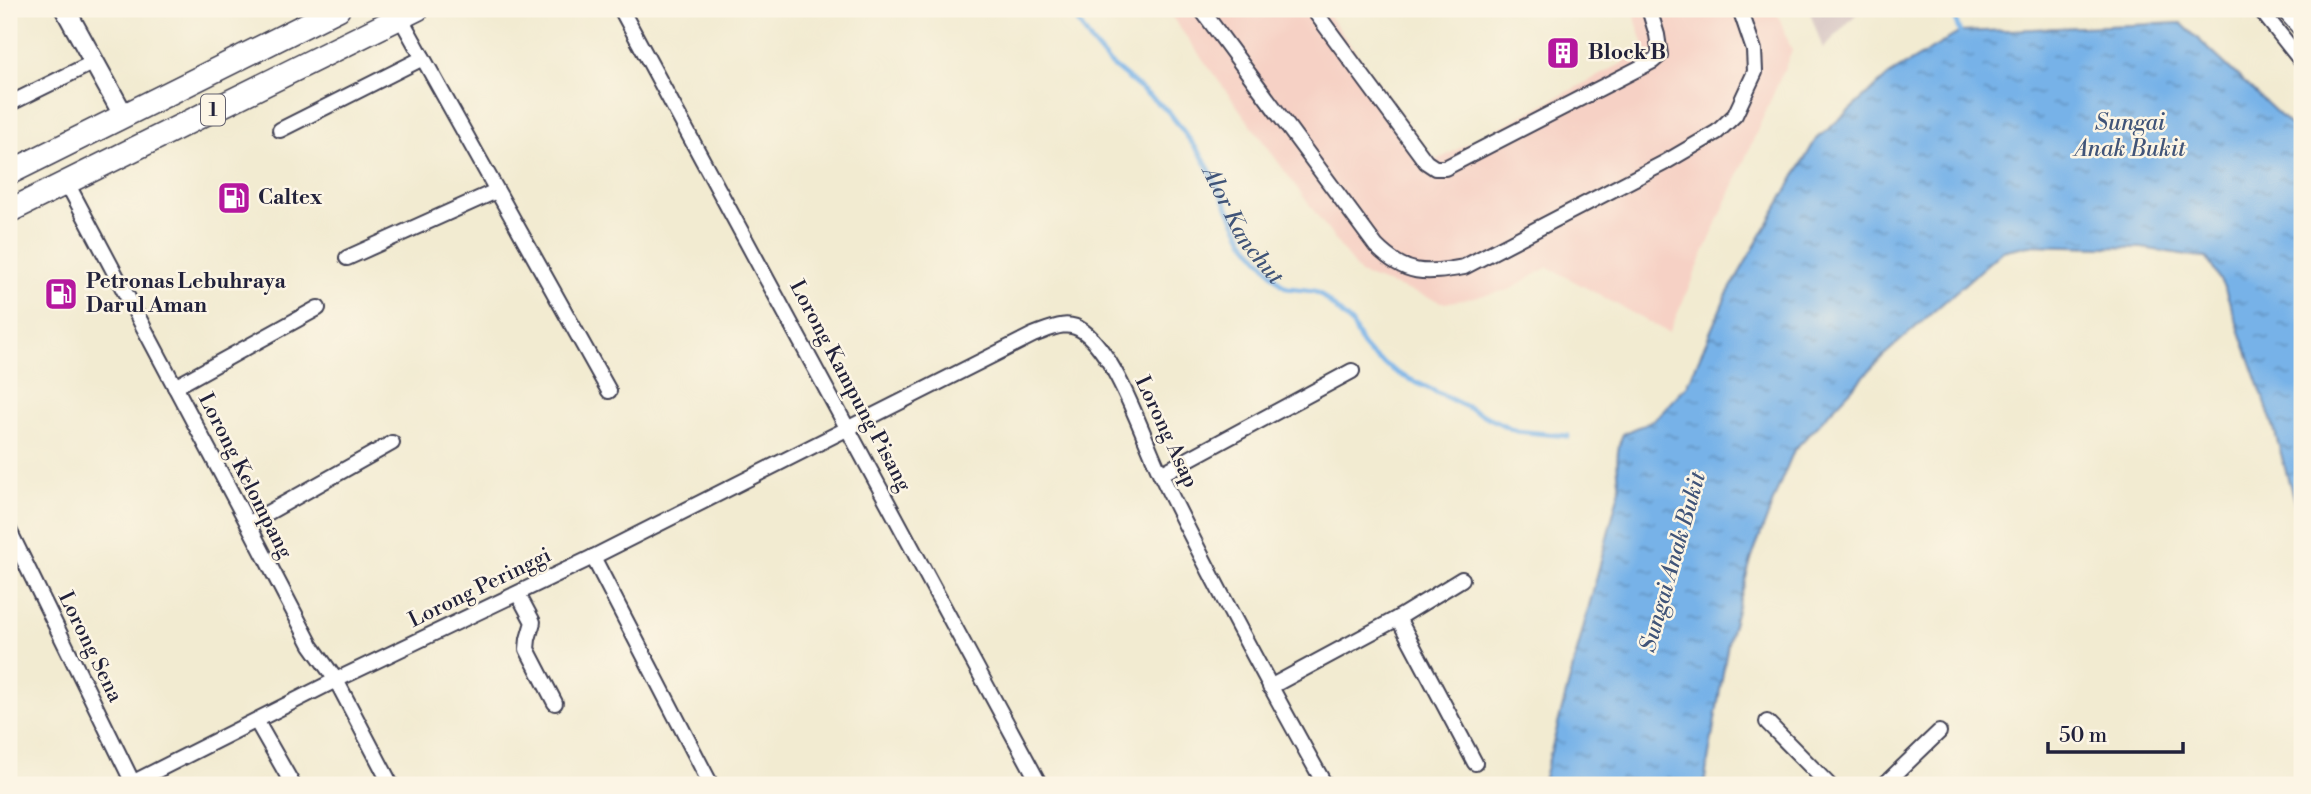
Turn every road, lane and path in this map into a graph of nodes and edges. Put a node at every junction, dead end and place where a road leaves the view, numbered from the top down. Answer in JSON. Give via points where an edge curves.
{"nodes":[{"id":1,"x":65,"y":9,"type":"edge"},
{"id":2,"x":338,"y":9,"type":"edge"},
{"id":3,"x":621,"y":9,"type":"edge"},
{"id":4,"x":1201,"y":9,"type":"edge"},
{"id":5,"x":1313,"y":9,"type":"edge"},
{"id":6,"x":1649,"y":9,"type":"edge"},
{"id":7,"x":1740,"y":9,"type":"edge"},
{"id":8,"x":2260,"y":9,"type":"edge"},
{"id":9,"x":2287,"y":9,"type":"edge"},
{"id":10,"x":409,"y":13,"type":"edge"},
{"id":11,"x":2302,"y":26,"type":"edge"},
{"id":12,"x":423,"y":58,"type":"junction"},
{"id":13,"x":94,"y":62,"type":"junction"},
{"id":14,"x":2302,"y":62,"type":"edge"},
{"id":15,"x":9,"y":104,"type":"edge"},
{"id":16,"x":124,"y":116,"type":"junction"},
{"id":17,"x":280,"y":130,"type":"dead end"},
{"id":18,"x":9,"y":173,"type":"edge"},
{"id":19,"x":67,"y":183,"type":"junction"},
{"id":20,"x":496,"y":191,"type":"junction"},
{"id":21,"x":9,"y":211,"type":"edge"},
{"id":22,"x":347,"y":258,"type":"dead end"},
{"id":23,"x":318,"y":308,"type":"dead end"},
{"id":24,"x":1352,"y":371,"type":"dead end"},
{"id":25,"x":175,"y":387,"type":"junction"},
{"id":26,"x":609,"y":391,"type":"dead end"},
{"id":27,"x":849,"y":427,"type":"junction"},
{"id":28,"x":392,"y":443,"type":"dead end"},
{"id":29,"x":1161,"y":474,"type":"junction"},
{"id":30,"x":248,"y":524,"type":"junction"},
{"id":31,"x":9,"y":530,"type":"edge"},
{"id":32,"x":593,"y":557,"type":"junction"},
{"id":33,"x":1462,"y":579,"type":"dead end"},
{"id":34,"x":518,"y":594,"type":"junction"},
{"id":35,"x":1398,"y":618,"type":"junction"},
{"id":36,"x":336,"y":680,"type":"junction"},
{"id":37,"x":1270,"y":687,"type":"junction"},
{"id":38,"x":555,"y":703,"type":"dead end"},
{"id":39,"x":257,"y":722,"type":"junction"},
{"id":40,"x":1768,"y":722,"type":"dead end"},
{"id":41,"x":1939,"y":732,"type":"dead end"},
{"id":42,"x":1475,"y":763,"type":"dead end"},
{"id":43,"x":130,"y":784,"type":"edge"},
{"id":44,"x":293,"y":785,"type":"edge"},
{"id":45,"x":391,"y":785,"type":"edge"},
{"id":46,"x":711,"y":785,"type":"edge"},
{"id":47,"x":1041,"y":785,"type":"edge"},
{"id":48,"x":1325,"y":785,"type":"edge"},
{"id":49,"x":1829,"y":785,"type":"edge"},
{"id":50,"x":1884,"y":785,"type":"edge"}],
"edges":[{"from":1,"to":13,"type":"street"},
{"from":2,"to":16,"type":"main road","number":"1"},
{"from":3,"to":27,"type":"street","name":"Lorong Kampung Pisang"},
{"from":4,"to":7,"type":"street","via":[[1376,246],[1390,260],[1430,273],[1464,267],[1717,132],[1735,115],[1755,72],[1754,50]]},
{"from":5,"to":6,"type":"street","via":[[1426,162],[1445,169],[1653,61],[1660,55],[1660,47]]},
{"from":8,"to":14,"type":"street"},
{"from":9,"to":11,"type":"main road"},
{"from":10,"to":12,"type":"street"},
{"from":10,"to":19,"type":"main road","number":"1"},
{"from":12,"to":17,"type":"street"},
{"from":12,"to":20,"type":"street"},
{"from":13,"to":15,"type":"street"},
{"from":13,"to":16,"type":"street"},
{"from":16,"to":18,"type":"main road","number":"1"},
{"from":19,"to":21,"type":"main road","number":"1"},
{"from":19,"to":25,"type":"street","name":"Lorong Kelompang"},
{"from":20,"to":22,"type":"street"},
{"from":20,"to":26,"type":"street"},
{"from":23,"to":25,"type":"street"},
{"from":24,"to":29,"type":"street"},
{"from":25,"to":30,"type":"street","name":"Lorong Kelompang"},
{"from":27,"to":29,"type":"street","name":"Lorong Asap","via":[[1033,335],[1072,325],[1090,337],[1108,359]]},
{"from":27,"to":32,"type":"street","name":"Lorong Peringgi"},
{"from":27,"to":47,"type":"street","name":"Lorong Kampung Pisang"},
{"from":28,"to":30,"type":"street"},
{"from":29,"to":37,"type":"street","name":"Lorong Asap"},
{"from":30,"to":36,"type":"street","name":"Lorong Kelompang","via":[[311,645]]},
{"from":31,"to":43,"type":"street","name":"Lorong Sena"},
{"from":32,"to":34,"type":"street","name":"Lorong Peringgi"},
{"from":32,"to":46,"type":"street"},
{"from":33,"to":35,"type":"street"},
{"from":34,"to":36,"type":"street","name":"Lorong Peringgi"},
{"from":34,"to":38,"type":"street","via":[[533,622],[527,649]]},
{"from":35,"to":37,"type":"street"},
{"from":35,"to":42,"type":"street"},
{"from":36,"to":39,"type":"street","name":"Lorong Peringgi"},
{"from":36,"to":45,"type":"street","name":"Lorong Kelompang"},
{"from":37,"to":48,"type":"street","name":"Lorong Asap"},
{"from":39,"to":43,"type":"street","name":"Lorong Peringgi"},
{"from":39,"to":44,"type":"street"},
{"from":40,"to":49,"type":"street"},
{"from":41,"to":50,"type":"street"}]}
